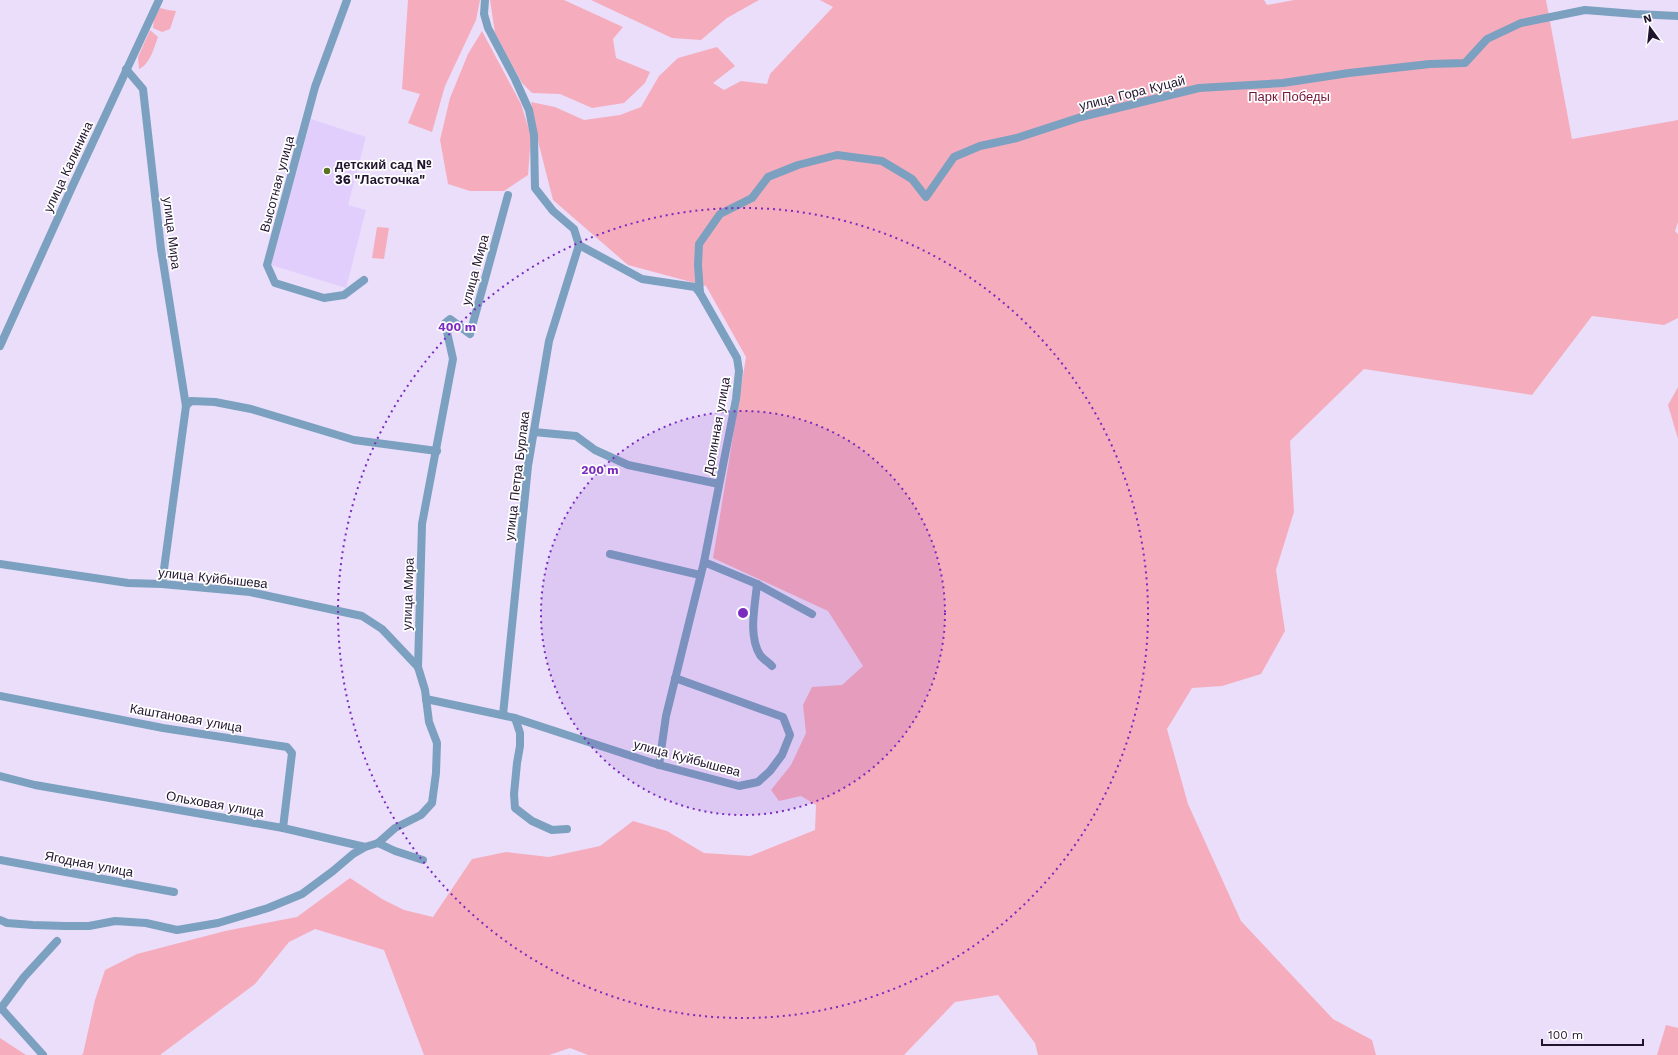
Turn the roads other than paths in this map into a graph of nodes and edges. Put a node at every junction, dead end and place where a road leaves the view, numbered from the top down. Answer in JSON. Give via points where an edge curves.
{"nodes":[{"id":1,"x":159,"y":0,"type":"edge"},
{"id":2,"x":347,"y":0,"type":"edge"},
{"id":3,"x":485,"y":0,"type":"edge"},
{"id":4,"x":1678,"y":16,"type":"edge"},
{"id":5,"x":126,"y":69,"type":"junction"},
{"id":6,"x":508,"y":195,"type":"dead end"},
{"id":7,"x":579,"y":245,"type":"junction"},
{"id":8,"x":364,"y":280,"type":"dead end"},
{"id":9,"x":700,"y":293,"type":"junction"},
{"id":10,"x":0,"y":346,"type":"edge"},
{"id":11,"x":186,"y":406,"type":"junction"},
{"id":12,"x":534,"y":432,"type":"junction"},
{"id":13,"x":436,"y":451,"type":"junction"},
{"id":14,"x":719,"y":484,"type":"junction"},
{"id":15,"x":610,"y":554,"type":"dead end"},
{"id":16,"x":704,"y":562,"type":"junction"},
{"id":17,"x":0,"y":564,"type":"edge"},
{"id":18,"x":700,"y":576,"type":"junction"},
{"id":19,"x":162,"y":584,"type":"junction"},
{"id":20,"x":757,"y":584,"type":"junction"},
{"id":21,"x":812,"y":614,"type":"dead end"},
{"id":22,"x":772,"y":666,"type":"dead end"},
{"id":23,"x":418,"y":668,"type":"junction"},
{"id":24,"x":675,"y":678,"type":"junction"},
{"id":25,"x":0,"y":696,"type":"edge"},
{"id":26,"x":426,"y":699,"type":"junction"},
{"id":27,"x":502,"y":716,"type":"junction"},
{"id":28,"x":515,"y":718,"type":"junction"},
{"id":29,"x":659,"y":765,"type":"junction"},
{"id":30,"x":0,"y":776,"type":"edge"},
{"id":31,"x":283,"y":828,"type":"junction"},
{"id":32,"x":567,"y":829,"type":"dead end"},
{"id":33,"x":378,"y":843,"type":"junction"},
{"id":34,"x":365,"y":847,"type":"junction"},
{"id":35,"x":0,"y":860,"type":"edge"},
{"id":36,"x":423,"y":860,"type":"dead end"},
{"id":37,"x":174,"y":892,"type":"dead end"},
{"id":38,"x":0,"y":920,"type":"edge"},
{"id":39,"x":57,"y":941,"type":"dead end"},
{"id":40,"x":0,"y":1007,"type":"edge"},
{"id":41,"x":43,"y":1055,"type":"edge"}],
"edges":[{"from":1,"to":5,"type":"street","name":"улица Калинина"},
{"from":2,"to":8,"type":"street","name":"Высотная улица","via":[[316,87],[267,265],[275,282],[324,298],[344,295]]},
{"from":3,"to":7,"type":"street","via":[[484,14],[488,28],[529,110],[534,135],[535,188],[553,211],[574,230]]},
{"from":4,"to":9,"type":"street","name":"улица Гора Куцай","via":[[1585,10],[1521,24],[1487,39],[1465,63],[1430,64],[1283,83],[1199,88],[1081,117],[1017,138],[980,146],[954,157],[926,198],[912,179],[882,161],[837,154],[798,165],[768,177],[752,198],[720,214],[699,244]]},
{"from":5,"to":10,"type":"street","name":"улица Калинина"},
{"from":5,"to":11,"type":"street","name":"улица Мира","via":[[143,89],[161,249]]},
{"from":6,"to":13,"type":"street","name":"улица Мира","via":[[470,334],[450,319],[445,323],[453,359]]},
{"from":7,"to":9,"type":"street","via":[[642,279],[695,287]]},
{"from":7,"to":12,"type":"street","name":"улица Петра Бурлака","via":[[549,341]]},
{"from":9,"to":14,"type":"street","name":"Долинная улица","via":[[737,358],[739,371]]},
{"from":11,"to":13,"type":"street","via":[[191,401],[215,402],[251,409],[354,440]]},
{"from":11,"to":19,"type":"street","name":"улица Мира"},
{"from":12,"to":14,"type":"street","via":[[576,436],[595,450],[628,465]]},
{"from":12,"to":27,"type":"street","name":"улица Петра Бурлака","via":[[528,466]]},
{"from":13,"to":23,"type":"street","name":"улица Мира","via":[[422,524]]},
{"from":14,"to":16,"type":"street","name":"Долинная улица"},
{"from":15,"to":18,"type":"street"},
{"from":16,"to":18,"type":"street","name":"Долинная улица"},
{"from":16,"to":20,"type":"street"},
{"from":17,"to":19,"type":"street","name":"улица Куйбышева","via":[[128,583]]},
{"from":18,"to":24,"type":"street","name":"Долинная улица"},
{"from":19,"to":23,"type":"street","name":"улица Куйбышева","via":[[250,592],[362,616],[382,629]]},
{"from":20,"to":21,"type":"street"},
{"from":20,"to":22,"type":"street","via":[[754,640],[761,656]]},
{"from":23,"to":26,"type":"street","name":"улица Куйбышева"},
{"from":24,"to":29,"type":"street","name":"Долинная улица"},
{"from":24,"to":29,"type":"street","name":"улица Куйбышева","via":[[783,717],[790,735],[782,755],[758,782],[739,786]]},
{"from":25,"to":31,"type":"street","name":"Каштановая улица","via":[[163,728],[287,747],[292,753]]},
{"from":26,"to":27,"type":"street","name":"улица Куйбышева"},
{"from":26,"to":33,"type":"street","name":"улица Куйбышева","via":[[428,722],[437,743],[432,803],[422,815],[395,828]]},
{"from":27,"to":28,"type":"street","name":"улица Куйбышева"},
{"from":28,"to":29,"type":"street","name":"улица Куйбышева"},
{"from":28,"to":32,"type":"street","via":[[520,733],[520,746],[514,794],[515,808],[532,821],[552,830]]},
{"from":30,"to":31,"type":"street","name":"Ольховая улица","via":[[35,785]]},
{"from":31,"to":34,"type":"street","name":"Ольховая улица"},
{"from":33,"to":34,"type":"street"},
{"from":33,"to":36,"type":"street"},
{"from":34,"to":38,"type":"street","via":[[302,894],[268,908],[218,923],[177,930],[146,923],[115,921],[89,926],[64,926],[7,923]]},
{"from":35,"to":37,"type":"street","name":"Ягодная улица"},
{"from":39,"to":40,"type":"street"},
{"from":40,"to":41,"type":"street"}]}
